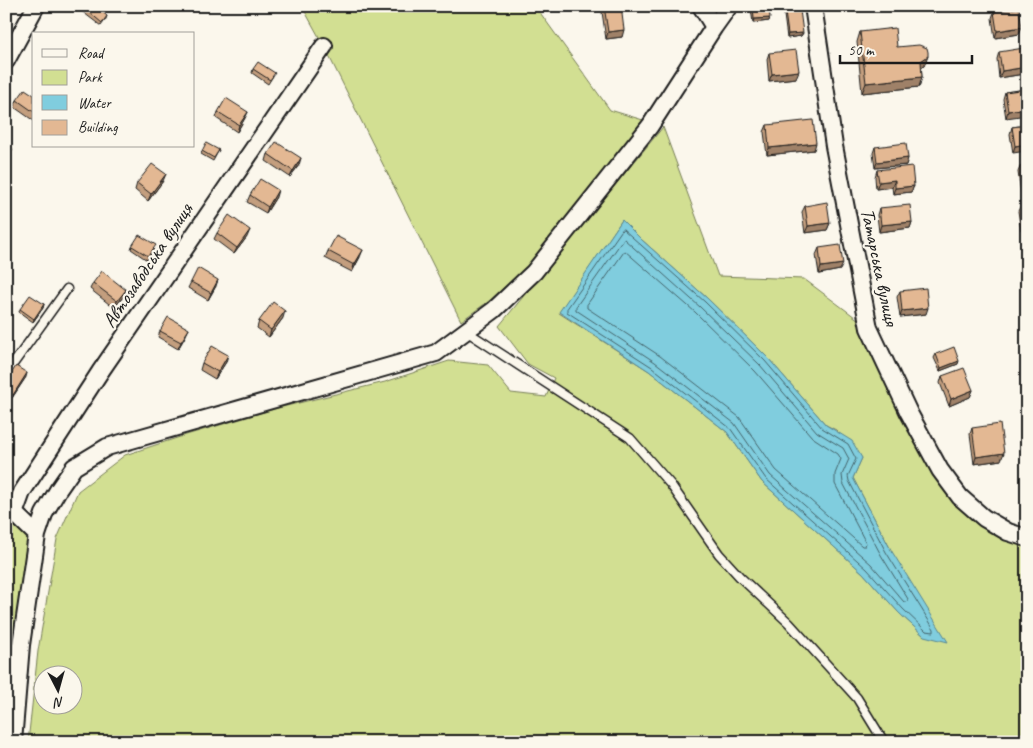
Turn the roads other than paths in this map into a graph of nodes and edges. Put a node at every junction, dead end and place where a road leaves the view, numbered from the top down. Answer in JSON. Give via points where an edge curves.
{"nodes":[{"id":1,"x":36,"y":6,"type":"edge"},
{"id":2,"x":701,"y":6,"type":"edge"},
{"id":3,"x":729,"y":6,"type":"edge"},
{"id":4,"x":813,"y":6,"type":"edge"},
{"id":5,"x":714,"y":27,"type":"junction"},
{"id":6,"x":324,"y":46,"type":"dead end"},
{"id":7,"x":6,"y":61,"type":"edge"},
{"id":8,"x":67,"y":289,"type":"dead end"},
{"id":9,"x":466,"y":331,"type":"junction"},
{"id":10,"x":6,"y":374,"type":"edge"},
{"id":11,"x":10,"y":510,"type":"edge"},
{"id":12,"x":37,"y":535,"type":"junction"},
{"id":13,"x":1027,"y":538,"type":"edge"},
{"id":14,"x":14,"y":646,"type":"edge"},
{"id":15,"x":6,"y":661,"type":"edge"},
{"id":16,"x":13,"y":742,"type":"edge"},
{"id":17,"x":884,"y":742,"type":"edge"}],
"edges":[{"from":1,"to":7,"type":"street"},
{"from":2,"to":5,"type":"street"},
{"from":3,"to":5,"type":"street"},
{"from":4,"to":13,"type":"street","name":"Татарська вулиця","via":[[834,146],[869,328],[909,413],[940,470],[960,497],[984,518],[1008,532]]},
{"from":5,"to":9,"type":"street","via":[[650,126],[534,272]]},
{"from":6,"to":11,"type":"street","name":"Автозаводська вулиця","via":[[94,380]]},
{"from":8,"to":10,"type":"lane"},
{"from":9,"to":12,"type":"street","via":[[436,353],[107,447],[74,468],[44,514]]},
{"from":9,"to":17,"type":"lane","via":[[630,438],[671,485],[719,554],[789,623],[857,698]]},
{"from":11,"to":12,"type":"street"},
{"from":12,"to":14,"type":"street","via":[[28,596]]},
{"from":14,"to":15,"type":"street"},
{"from":14,"to":16,"type":"street"}]}
